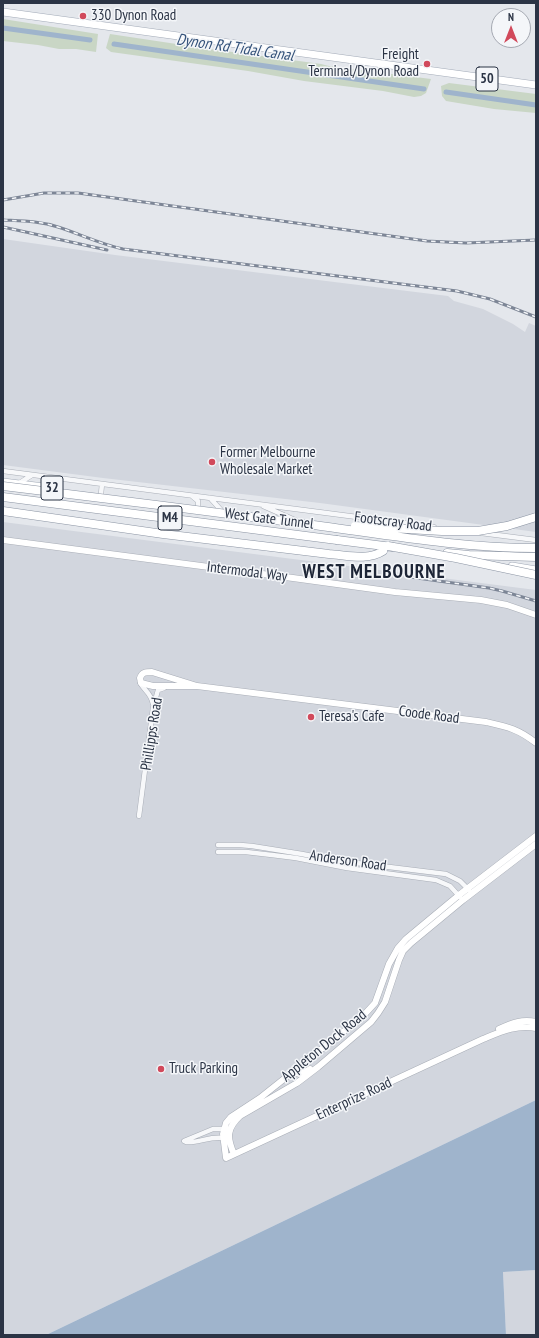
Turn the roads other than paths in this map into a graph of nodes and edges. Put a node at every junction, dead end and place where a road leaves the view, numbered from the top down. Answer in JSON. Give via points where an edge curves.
{"nodes":[{"id":1,"x":3,"y":12,"type":"edge"},
{"id":2,"x":536,"y":85,"type":"edge"},
{"id":3,"x":3,"y":471,"type":"edge"},
{"id":4,"x":32,"y":475,"type":"junction"},
{"id":5,"x":3,"y":482,"type":"edge"},
{"id":6,"x":18,"y":484,"type":"junction"},
{"id":7,"x":102,"y":484,"type":"junction"},
{"id":8,"x":3,"y":486,"type":"edge"},
{"id":9,"x":101,"y":494,"type":"junction"},
{"id":10,"x":187,"y":494,"type":"junction"},
{"id":11,"x":3,"y":497,"type":"edge"},
{"id":12,"x":207,"y":497,"type":"junction"},
{"id":13,"x":250,"y":503,"type":"junction"},
{"id":14,"x":198,"y":507,"type":"junction"},
{"id":15,"x":220,"y":510,"type":"joint"},
{"id":16,"x":3,"y":511,"type":"edge"},
{"id":17,"x":536,"y":516,"type":"edge"},
{"id":18,"x":297,"y":522,"type":"junction"},
{"id":19,"x":3,"y":540,"type":"edge"},
{"id":20,"x":536,"y":540,"type":"edge"},
{"id":21,"x":536,"y":548,"type":"edge"},
{"id":22,"x":385,"y":549,"type":"junction"},
{"id":23,"x":536,"y":557,"type":"edge"},
{"id":24,"x":496,"y":564,"type":"dead end"},
{"id":25,"x":536,"y":570,"type":"edge"},
{"id":26,"x":536,"y":575,"type":"edge"},
{"id":27,"x":536,"y":615,"type":"edge"},
{"id":28,"x":140,"y":680,"type":"junction"},
{"id":29,"x":197,"y":686,"type":"junction"},
{"id":30,"x":153,"y":708,"type":"junction"},
{"id":31,"x":536,"y":743,"type":"edge"},
{"id":32,"x":139,"y":816,"type":"dead end"},
{"id":33,"x":536,"y":836,"type":"edge"},
{"id":34,"x":536,"y":844,"type":"edge"},
{"id":35,"x":218,"y":845,"type":"dead end"},
{"id":36,"x":218,"y":852,"type":"dead end"},
{"id":37,"x":469,"y":891,"type":"junction"},
{"id":38,"x":461,"y":898,"type":"junction"},
{"id":39,"x":536,"y":1022,"type":"edge"},
{"id":40,"x":536,"y":1028,"type":"edge"},
{"id":41,"x":483,"y":1039,"type":"junction"},
{"id":42,"x":345,"y":1043,"type":"junction"},
{"id":43,"x":294,"y":1072,"type":"junction"},
{"id":44,"x":224,"y":1129,"type":"junction"},
{"id":45,"x":223,"y":1138,"type":"junction"},
{"id":46,"x":234,"y":1154,"type":"junction"}],
"edges":[{"from":1,"to":2,"type":"main road","number":"50"},
{"from":3,"to":4,"type":"street","name":"Footscray Road"},
{"from":4,"to":6,"type":"street"},
{"from":4,"to":7,"type":"street","name":"Footscray Road"},
{"from":5,"to":6,"type":"main road","number":"32"},
{"from":6,"to":9,"type":"main road","number":"32"},
{"from":7,"to":9,"type":"street"},
{"from":7,"to":10,"type":"street","name":"Footscray Road"},
{"from":8,"to":18,"type":"highway","name":"West Gate Tunnel","number":"M4","bridge":true},
{"from":9,"to":14,"type":"main road","number":"32"},
{"from":10,"to":12,"type":"street","name":"Footscray Road"},
{"from":10,"to":14,"type":"street","via":[[197,499]]},
{"from":11,"to":22,"type":"highway","name":"West Gate Tunnel","number":"M4","bridge":true},
{"from":12,"to":13,"type":"street","name":"Footscray Road"},
{"from":12,"to":15,"type":"street"},
{"from":13,"to":18,"type":"street","name":"Footscray Road"},
{"from":13,"to":20,"type":"street","name":"Footscray Road"},
{"from":14,"to":15,"type":"main road","number":"32"},
{"from":16,"to":22,"type":"highway","via":[[156,533],[355,556],[371,556]]},
{"from":17,"to":18,"type":"highway","bridge":true,"via":[[507,526],[471,531]]},
{"from":18,"to":21,"type":"highway","name":"West Gate Tunnel","number":"M4","bridge":true,"via":[[468,545]]},
{"from":19,"to":27,"type":"street","name":"Intermodal Way","via":[[395,592],[481,600],[507,605]]},
{"from":22,"to":23,"type":"highway","name":"West Gate Tunnel","number":"M4","bridge":true},
{"from":22,"to":26,"type":"highway","bridge":true,"via":[[456,558]]},
{"from":24,"to":25,"type":"main road"},
{"from":28,"to":29,"type":"street","name":"Coode Road","via":[[145,685],[153,686]]},
{"from":28,"to":29,"type":"street","name":"Coode Road","via":[[143,674],[152,672]]},
{"from":28,"to":30,"type":"street","via":[[141,685],[151,696]]},
{"from":29,"to":30,"type":"street","name":"Phillipps Road","via":[[159,689]]},
{"from":29,"to":31,"type":"street","name":"Coode Road","via":[[486,722],[515,729]]},
{"from":30,"to":32,"type":"street","name":"Phillipps Road"},
{"from":33,"to":37,"type":"street","name":"Appleton Dock Road"},
{"from":34,"to":37,"type":"street","name":"Appleton Dock Road"},
{"from":35,"to":37,"type":"street","name":"Anderson Road","via":[[246,846],[446,874],[460,881]]},
{"from":36,"to":38,"type":"street","name":"Anderson Road","via":[[246,852],[296,858],[436,880],[450,886]]},
{"from":37,"to":38,"type":"street","name":"Appleton Dock Road"},
{"from":38,"to":42,"type":"street","name":"Appleton Dock Road","via":[[403,951],[394,970],[385,1002],[370,1022]]},
{"from":38,"to":43,"type":"street","name":"Appleton Dock Road","via":[[413,932],[398,948],[372,1008]]},
{"from":39,"to":41,"type":"street","name":"Enterprize Road","via":[[514,1022]]},
{"from":40,"to":41,"type":"street","name":"Enterprize Road","via":[[517,1027]]},
{"from":41,"to":46,"type":"street","name":"Enterprize Road"},
{"from":42,"to":43,"type":"street","via":[[304,1072]]},
{"from":42,"to":46,"type":"street","name":"Appleton Dock Road","via":[[297,1083],[240,1116],[229,1130],[230,1145]]},
{"from":43,"to":44,"type":"street","name":"Appleton Dock Road","via":[[231,1117]]},
{"from":44,"to":45,"type":"street"},
{"from":44,"to":45,"type":"street","via":[[213,1129],[184,1141]]},
{"from":45,"to":46,"type":"street","name":"Enterprize Road","via":[[226,1158]]}]}
